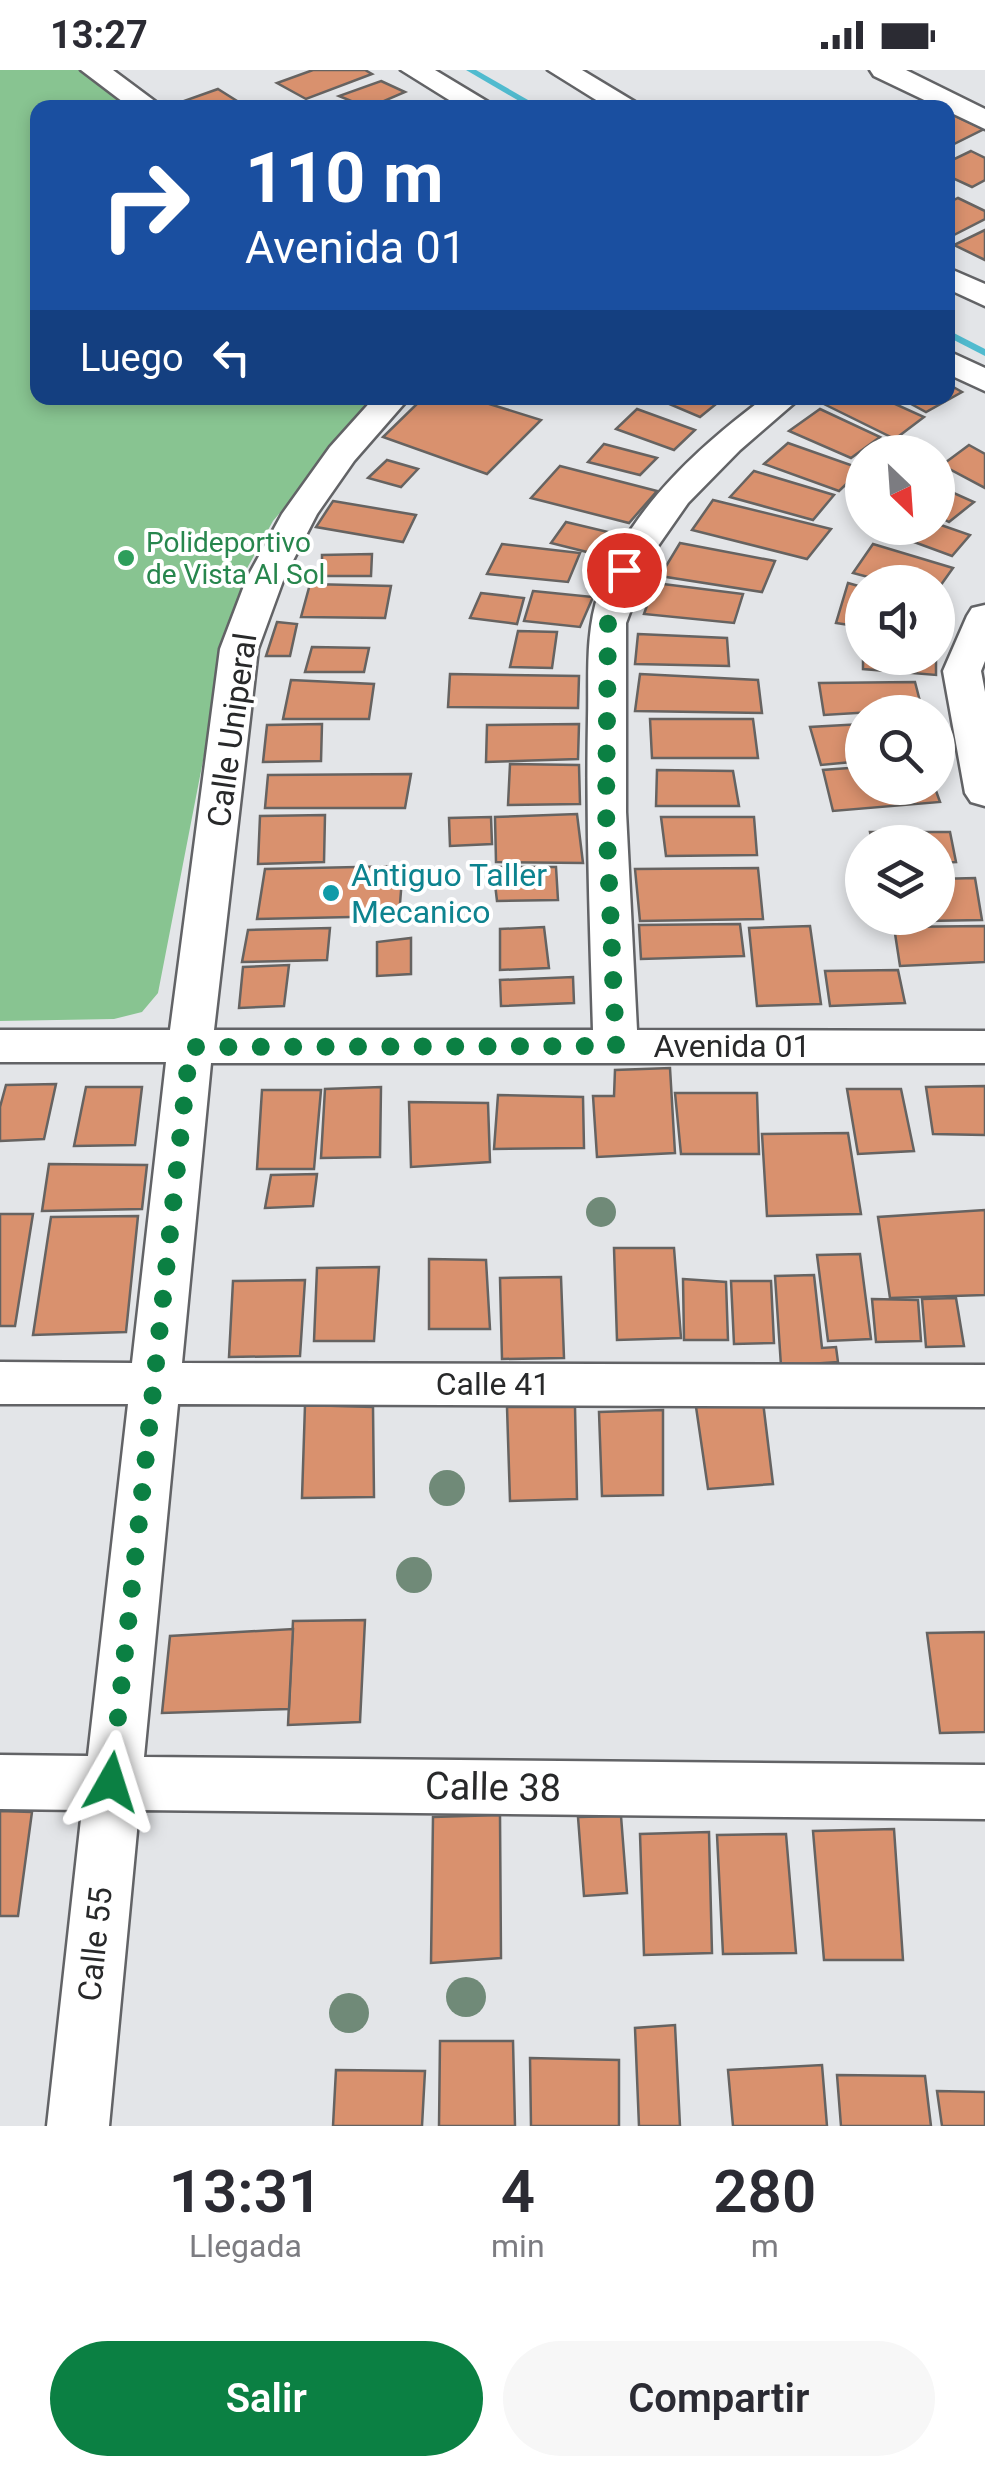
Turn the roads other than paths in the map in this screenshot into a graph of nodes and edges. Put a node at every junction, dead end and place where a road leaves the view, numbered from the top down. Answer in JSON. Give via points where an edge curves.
{"nodes":[{"id":1,"x":95,"y":70,"type":"edge"},
{"id":2,"x":415,"y":70,"type":"edge"},
{"id":3,"x":562,"y":70,"type":"edge"},
{"id":4,"x":884,"y":70,"type":"edge"},
{"id":5,"x":972,"y":88,"type":"dead end"},
{"id":6,"x":138,"y":100,"type":"edge"},
{"id":7,"x":469,"y":100,"type":"edge"},
{"id":8,"x":616,"y":100,"type":"edge"},
{"id":9,"x":931,"y":100,"type":"edge"},
{"id":10,"x":946,"y":100,"type":"edge"},
{"id":11,"x":955,"y":110,"type":"edge"},
{"id":12,"x":985,"y":120,"type":"edge"},
{"id":13,"x":955,"y":281,"type":"edge"},
{"id":14,"x":985,"y":297,"type":"edge"},
{"id":15,"x":955,"y":365,"type":"edge"},
{"id":16,"x":985,"y":381,"type":"edge"},
{"id":17,"x":386,"y":405,"type":"edge"},
{"id":18,"x":775,"y":405,"type":"edge"},
{"id":19,"x":985,"y":616,"type":"edge"},
{"id":20,"x":985,"y":793,"type":"edge"},
{"id":21,"x":0,"y":1046,"type":"edge"},
{"id":22,"x":616,"y":1046,"type":"junction"},
{"id":23,"x":190,"y":1047,"type":"junction"},
{"id":24,"x":985,"y":1047,"type":"edge"},
{"id":25,"x":0,"y":1383,"type":"edge"},
{"id":26,"x":156,"y":1383,"type":"junction"},
{"id":27,"x":985,"y":1386,"type":"edge"},
{"id":28,"x":0,"y":1782,"type":"edge"},
{"id":29,"x":111,"y":1782,"type":"junction"},
{"id":30,"x":985,"y":1792,"type":"edge"},
{"id":31,"x":78,"y":2126,"type":"edge"}],
"edges":[{"from":1,"to":6,"type":"street"},
{"from":2,"to":7,"type":"street"},
{"from":3,"to":8,"type":"street"},
{"from":4,"to":9,"type":"street"},
{"from":5,"to":10,"type":"street"},
{"from":11,"to":12,"type":"street"},
{"from":13,"to":14,"type":"street"},
{"from":15,"to":16,"type":"street"},
{"from":17,"to":23,"type":"street","name":"Calle Uniperal","via":[[309,494],[280,543],[239,649]]},
{"from":18,"to":22,"type":"street","via":[[680,494],[639,545],[614,596],[606,812]]},
{"from":19,"to":20,"type":"street","via":[[962,671]]},
{"from":21,"to":23,"type":"street","name":"Avenida 01"},
{"from":22,"to":23,"type":"street","name":"Avenida 01"},
{"from":22,"to":24,"type":"street","name":"Avenida 01"},
{"from":23,"to":26,"type":"street","name":"Calle 55"},
{"from":25,"to":26,"type":"street","name":"Calle 41"},
{"from":26,"to":27,"type":"street","name":"Calle 41"},
{"from":26,"to":29,"type":"street","name":"Calle 55"},
{"from":28,"to":29,"type":"street","name":"Calle 38"},
{"from":29,"to":30,"type":"street","name":"Calle 38"},
{"from":29,"to":31,"type":"street","name":"Calle 55"}]}
